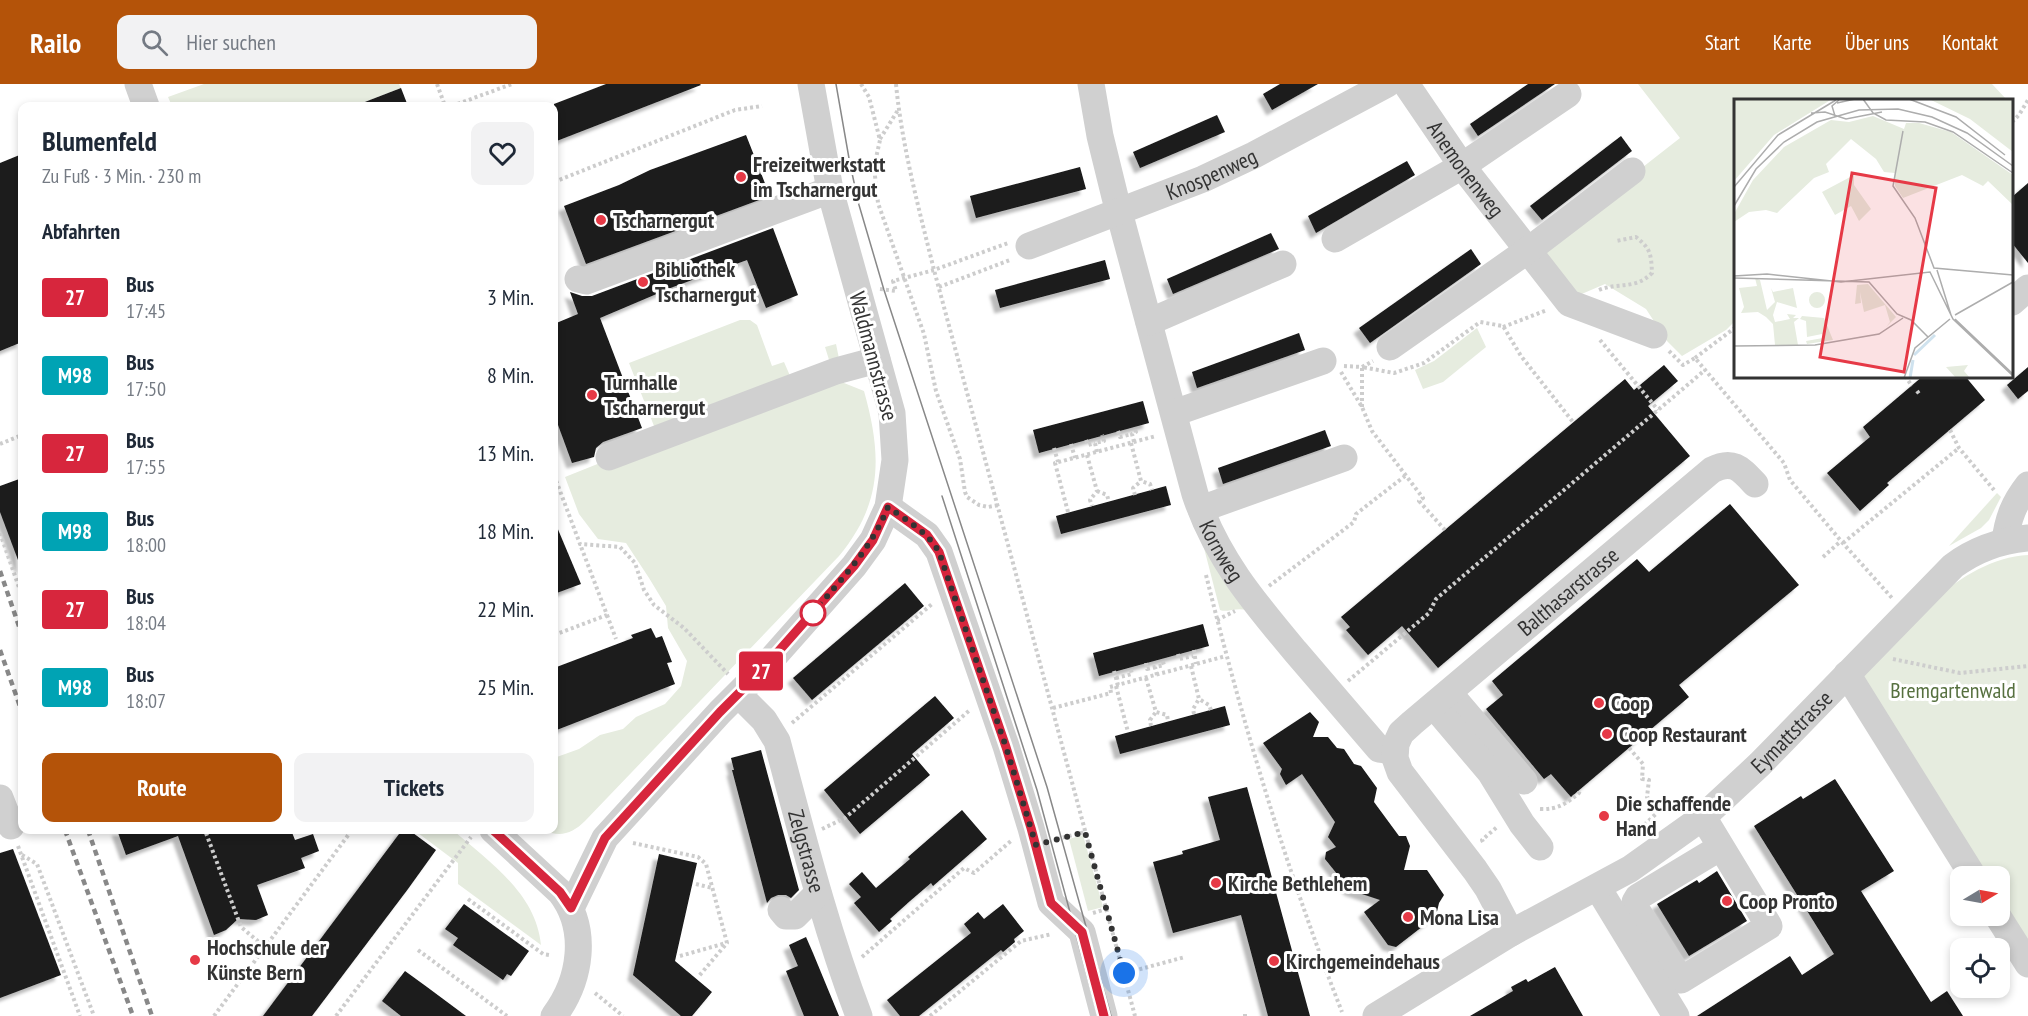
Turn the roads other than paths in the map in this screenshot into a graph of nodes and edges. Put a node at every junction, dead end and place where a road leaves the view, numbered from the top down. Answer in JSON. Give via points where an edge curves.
{"nodes":[{"id":1,"x":138,"y":84,"type":"edge"},
{"id":2,"x":811,"y":84,"type":"edge"},
{"id":3,"x":1091,"y":84,"type":"edge"},
{"id":4,"x":1387,"y":84,"type":"edge"},
{"id":5,"x":1406,"y":84,"type":"edge"},
{"id":6,"x":1568,"y":94,"type":"dead end"},
{"id":7,"x":145,"y":102,"type":"edge"},
{"id":8,"x":1462,"y":166,"type":"junction"},
{"id":9,"x":1632,"y":171,"type":"dead end"},
{"id":10,"x":830,"y":190,"type":"junction"},
{"id":11,"x":1119,"y":212,"type":"junction"},
{"id":12,"x":1335,"y":239,"type":"dead end"},
{"id":13,"x":1022,"y":243,"type":"road end"},
{"id":14,"x":1526,"y":251,"type":"junction"},
{"id":15,"x":1283,"y":264,"type":"dead end"},
{"id":16,"x":578,"y":279,"type":"dead end"},
{"id":17,"x":2028,"y":288,"type":"edge"},
{"id":18,"x":2013,"y":301,"type":"edge"},
{"id":19,"x":1149,"y":322,"type":"junction"},
{"id":20,"x":1654,"y":335,"type":"road end"},
{"id":21,"x":1390,"y":346,"type":"road end"},
{"id":22,"x":877,"y":360,"type":"junction"},
{"id":23,"x":1328,"y":361,"type":"road end"},
{"id":24,"x":1171,"y":423,"type":"junction"},
{"id":25,"x":609,"y":457,"type":"dead end"},
{"id":26,"x":1344,"y":458,"type":"dead end"},
{"id":27,"x":1755,"y":484,"type":"dead end"},
{"id":28,"x":2028,"y":485,"type":"edge"},
{"id":29,"x":888,"y":507,"type":"junction"},
{"id":30,"x":1200,"y":509,"type":"junction"},
{"id":31,"x":2016,"y":539,"type":"edge"},
{"id":32,"x":1847,"y":674,"type":"junction"},
{"id":33,"x":735,"y":686,"type":"junction"},
{"id":34,"x":1441,"y":699,"type":"junction"},
{"id":35,"x":1395,"y":751,"type":"junction"},
{"id":36,"x":1524,"y":781,"type":"dead end"},
{"id":37,"x":0,"y":798,"type":"edge"},
{"id":38,"x":1703,"y":817,"type":"junction"},
{"id":39,"x":11,"y":826,"type":"road end"},
{"id":40,"x":483,"y":834,"type":"edge"},
{"id":41,"x":1540,"y":847,"type":"dead end"},
{"id":42,"x":1721,"y":847,"type":"junction"},
{"id":43,"x":1967,"y":866,"type":"edge"},
{"id":44,"x":1598,"y":888,"type":"junction"},
{"id":45,"x":818,"y":893,"type":"junction"},
{"id":46,"x":571,"y":908,"type":"junction"},
{"id":47,"x":781,"y":910,"type":"dead end"},
{"id":48,"x":2004,"y":926,"type":"edge"},
{"id":49,"x":1511,"y":933,"type":"junction"},
{"id":50,"x":1646,"y":944,"type":"junction"},
{"id":51,"x":2028,"y":964,"type":"edge"},
{"id":52,"x":1393,"y":1011,"type":"edge"},
{"id":53,"x":554,"y":1016,"type":"edge"},
{"id":54,"x":860,"y":1016,"type":"edge"},
{"id":55,"x":1104,"y":1016,"type":"edge"},
{"id":56,"x":1676,"y":1016,"type":"edge"}],
"edges":[{"from":1,"to":7,"type":"street"},
{"from":2,"to":10,"type":"street","name":"Waldmannstrasse"},
{"from":3,"to":11,"type":"street","name":"Kornweg"},
{"from":4,"to":11,"type":"street","name":"Knospenweg","via":[[1254,155]]},
{"from":5,"to":8,"type":"street","name":"Anemonenweg"},
{"from":6,"to":8,"type":"street"},
{"from":8,"to":12,"type":"street"},
{"from":8,"to":14,"type":"street","name":"Anemonenweg"},
{"from":9,"to":14,"type":"street"},
{"from":10,"to":16,"type":"street","via":[[586,281]]},
{"from":10,"to":22,"type":"street","name":"Waldmannstrasse"},
{"from":11,"to":13,"type":"street","name":"Knospenweg"},
{"from":11,"to":19,"type":"street","name":"Kornweg"},
{"from":14,"to":20,"type":"street","name":"Anemonenweg","via":[[1569,303]]},
{"from":14,"to":21,"type":"street"},
{"from":15,"to":19,"type":"street"},
{"from":17,"to":18,"type":"street"},
{"from":19,"to":24,"type":"street","name":"Kornweg"},
{"from":22,"to":25,"type":"street","via":[[836,371]]},
{"from":22,"to":29,"type":"street","name":"Waldmannstrasse","via":[[892,413],[895,446]]},
{"from":23,"to":24,"type":"street"},
{"from":24,"to":30,"type":"street","name":"Kornweg"},
{"from":26,"to":30,"type":"street"},
{"from":27,"to":34,"type":"street","name":"Balthasarstrasse","via":[[1734,466],[1712,470]]},
{"from":28,"to":31,"type":"street","name":"Eymattstrasse","via":[[2010,513]]},
{"from":29,"to":33,"type":"street","name":"Waldmannstrasse","via":[[873,540],[854,566]]},
{"from":29,"to":55,"type":"street","via":[[918,528],[939,552],[1034,837],[1051,903],[1082,932]]},
{"from":30,"to":35,"type":"street","name":"Kornweg","via":[[1225,561],[1252,599],[1379,749]]},
{"from":31,"to":32,"type":"street","name":"Eymattstrasse","via":[[1976,551],[1953,566]]},
{"from":32,"to":38,"type":"street","name":"Eymattstrasse"},
{"from":32,"to":43,"type":"street"},
{"from":33,"to":45,"type":"street","name":"Zelgstrasse","via":[[774,734]]},
{"from":33,"to":46,"type":"street","name":"Waldmannstrasse","via":[[720,712],[605,838]]},
{"from":34,"to":35,"type":"street","name":"Balthasarstrasse","via":[[1401,733]]},
{"from":34,"to":36,"type":"street"},
{"from":34,"to":41,"type":"street"},
{"from":35,"to":49,"type":"street","via":[[1404,778],[1475,870]]},
{"from":37,"to":39,"type":"street"},
{"from":38,"to":42,"type":"street"},
{"from":38,"to":44,"type":"street","name":"Eymattstrasse"},
{"from":40,"to":46,"type":"street","via":[[560,892]]},
{"from":42,"to":50,"type":"street","via":[[1638,897],[1636,909]]},
{"from":42,"to":50,"type":"street","via":[[1769,926],[1681,980]]},
{"from":44,"to":49,"type":"street","name":"Eymattstrasse"},
{"from":44,"to":50,"type":"street"},
{"from":45,"to":47,"type":"street","via":[[795,916],[786,916]]},
{"from":45,"to":54,"type":"street","name":"Zelgstrasse"},
{"from":46,"to":53,"type":"street","via":[[578,933],[576,969],[568,994]]},
{"from":48,"to":51,"type":"street"},
{"from":49,"to":52,"type":"street","name":"Eymattstrasse"},
{"from":50,"to":56,"type":"street"}]}
